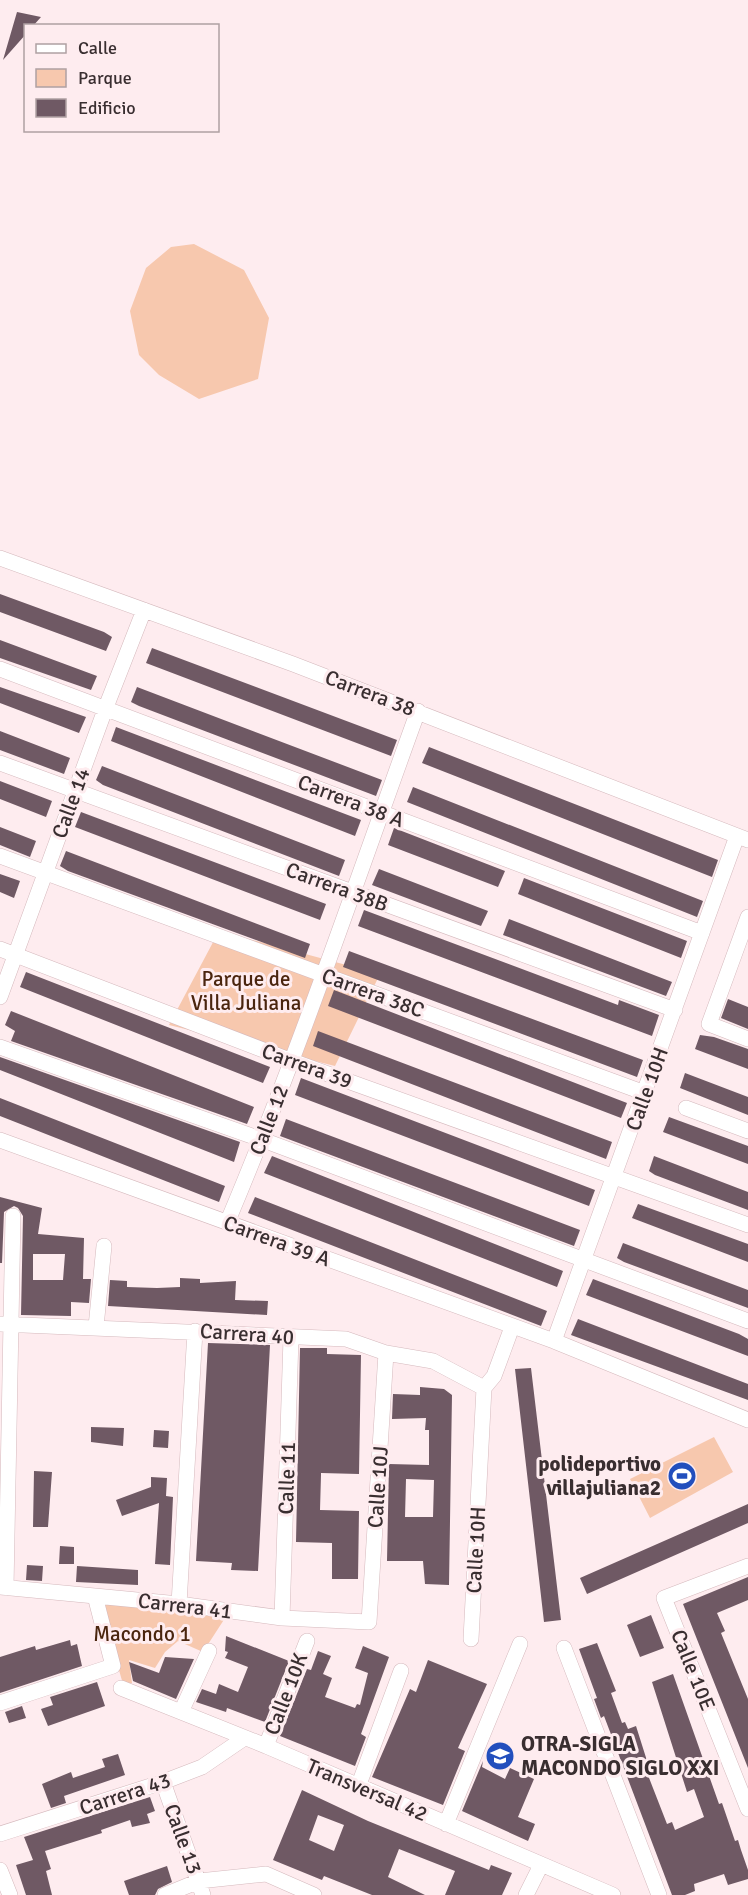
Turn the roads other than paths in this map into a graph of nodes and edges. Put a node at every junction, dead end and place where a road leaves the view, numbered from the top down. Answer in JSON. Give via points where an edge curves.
{"nodes":[{"id":1,"x":0,"y":558,"type":"edge"},
{"id":2,"x":144,"y":610,"type":"junction"},
{"id":3,"x":0,"y":669,"type":"edge"},
{"id":4,"x":106,"y":707,"type":"junction"},
{"id":5,"x":418,"y":711,"type":"junction"},
{"id":6,"x":0,"y":763,"type":"edge"},
{"id":7,"x":75,"y":792,"type":"junction"},
{"id":8,"x":381,"y":812,"type":"junction"},
{"id":9,"x":743,"y":838,"type":"edge"},
{"id":10,"x":0,"y":856,"type":"edge"},
{"id":11,"x":45,"y":874,"type":"junction"},
{"id":12,"x":353,"y":893,"type":"junction"},
{"id":13,"x":748,"y":917,"type":"edge"},
{"id":14,"x":702,"y":933,"type":"junction"},
{"id":15,"x":743,"y":947,"type":"edge"},
{"id":16,"x":0,"y":949,"type":"edge"},
{"id":17,"x":15,"y":955,"type":"junction"},
{"id":18,"x":324,"y":975,"type":"junction"},
{"id":19,"x":0,"y":997,"type":"edge"},
{"id":20,"x":675,"y":1010,"type":"junction"},
{"id":21,"x":748,"y":1039,"type":"edge"},
{"id":22,"x":0,"y":1047,"type":"edge"},
{"id":23,"x":292,"y":1060,"type":"junction"},
{"id":24,"x":645,"y":1093,"type":"junction"},
{"id":25,"x":686,"y":1108,"type":"dead end"},
{"id":26,"x":748,"y":1131,"type":"edge"},
{"id":27,"x":0,"y":1140,"type":"edge"},
{"id":28,"x":262,"y":1140,"type":"junction"},
{"id":29,"x":615,"y":1178,"type":"junction"},
{"id":30,"x":13,"y":1216,"type":"dead end"},
{"id":31,"x":227,"y":1223,"type":"junction"},
{"id":32,"x":748,"y":1225,"type":"edge"},
{"id":33,"x":104,"y":1246,"type":"dead end"},
{"id":34,"x":583,"y":1260,"type":"junction"},
{"id":35,"x":748,"y":1321,"type":"edge"},
{"id":36,"x":5,"y":1324,"type":"edge"},
{"id":37,"x":96,"y":1327,"type":"junction"},
{"id":38,"x":512,"y":1328,"type":"junction"},
{"id":39,"x":195,"y":1330,"type":"junction"},
{"id":40,"x":291,"y":1338,"type":"junction"},
{"id":41,"x":554,"y":1341,"type":"junction"},
{"id":42,"x":386,"y":1353,"type":"junction"},
{"id":43,"x":483,"y":1388,"type":"junction"},
{"id":44,"x":748,"y":1420,"type":"edge"},
{"id":45,"x":748,"y":1566,"type":"edge"},
{"id":46,"x":3,"y":1587,"type":"edge"},
{"id":47,"x":95,"y":1596,"type":"junction"},
{"id":48,"x":179,"y":1604,"type":"junction"},
{"id":49,"x":282,"y":1618,"type":"junction"},
{"id":50,"x":369,"y":1622,"type":"joint"},
{"id":51,"x":471,"y":1639,"type":"dead end"},
{"id":52,"x":307,"y":1641,"type":"dead end"},
{"id":53,"x":520,"y":1644,"type":"dead end"},
{"id":54,"x":564,"y":1648,"type":"dead end"},
{"id":55,"x":208,"y":1651,"type":"dead end"},
{"id":56,"x":401,"y":1671,"type":"dead end"},
{"id":57,"x":121,"y":1688,"type":"dead end"},
{"id":58,"x":0,"y":1703,"type":"edge"},
{"id":59,"x":181,"y":1712,"type":"junction"},
{"id":60,"x":243,"y":1739,"type":"junction"},
{"id":61,"x":266,"y":1746,"type":"junction"},
{"id":62,"x":163,"y":1782,"type":"junction"},
{"id":63,"x":358,"y":1787,"type":"junction"},
{"id":64,"x":748,"y":1809,"type":"edge"},
{"id":65,"x":446,"y":1824,"type":"junction"},
{"id":66,"x":0,"y":1834,"type":"edge"},
{"id":67,"x":541,"y":1865,"type":"junction"},
{"id":68,"x":0,"y":1870,"type":"edge"},
{"id":69,"x":201,"y":1888,"type":"edge"},
{"id":70,"x":10,"y":1895,"type":"edge"},
{"id":71,"x":165,"y":1895,"type":"edge"},
{"id":72,"x":314,"y":1895,"type":"edge"},
{"id":73,"x":526,"y":1895,"type":"edge"},
{"id":74,"x":613,"y":1895,"type":"edge"},
{"id":75,"x":658,"y":1895,"type":"edge"}],
"edges":[{"from":1,"to":2,"type":"street","name":"Carrera 38"},
{"from":2,"to":4,"type":"street","name":"Calle 14"},
{"from":2,"to":5,"type":"street","name":"Carrera 38"},
{"from":3,"to":4,"type":"street","name":"Carrera 38 A"},
{"from":4,"to":7,"type":"street","name":"Calle 14"},
{"from":4,"to":8,"type":"street","name":"Carrera 38 A"},
{"from":5,"to":8,"type":"street","name":"Calle 12"},
{"from":5,"to":9,"type":"street","name":"Carrera 38"},
{"from":6,"to":7,"type":"street","name":"Carrera 38B"},
{"from":7,"to":11,"type":"street","name":"Calle 14"},
{"from":7,"to":12,"type":"street","name":"Carrera 38B"},
{"from":8,"to":12,"type":"street","name":"Calle 12"},
{"from":8,"to":14,"type":"street","name":"Carrera 38 A"},
{"from":9,"to":14,"type":"street","name":"Calle 10H"},
{"from":10,"to":11,"type":"street","name":"Carrera 38C"},
{"from":11,"to":17,"type":"street","name":"Calle 14"},
{"from":11,"to":18,"type":"street","name":"Carrera 38C"},
{"from":12,"to":18,"type":"street","name":"Calle 12"},
{"from":12,"to":20,"type":"street","name":"Carrera 38B"},
{"from":13,"to":15,"type":"street"},
{"from":14,"to":20,"type":"street","name":"Calle 10H"},
{"from":15,"to":21,"type":"street","via":[[709,1024]]},
{"from":16,"to":17,"type":"street","name":"Carrera 39"},
{"from":17,"to":19,"type":"street","name":"Calle 14"},
{"from":17,"to":23,"type":"street","name":"Carrera 39"},
{"from":18,"to":23,"type":"street","name":"Calle 12"},
{"from":18,"to":24,"type":"street","name":"Carrera 38C"},
{"from":20,"to":24,"type":"street","name":"Calle 10H"},
{"from":22,"to":28,"type":"street"},
{"from":23,"to":28,"type":"street","name":"Calle 12"},
{"from":23,"to":29,"type":"street","name":"Carrera 39"},
{"from":24,"to":29,"type":"street","name":"Calle 10H"},
{"from":25,"to":26,"type":"street"},
{"from":27,"to":31,"type":"street","name":"Carrera 39 A"},
{"from":28,"to":31,"type":"street","name":"Calle 12"},
{"from":28,"to":34,"type":"street"},
{"from":29,"to":32,"type":"street","name":"Carrera 39"},
{"from":29,"to":34,"type":"street","name":"Calle 10H"},
{"from":30,"to":36,"type":"street"},
{"from":31,"to":38,"type":"street","name":"Carrera 39 A"},
{"from":33,"to":37,"type":"street"},
{"from":34,"to":35,"type":"street"},
{"from":34,"to":41,"type":"street","name":"Calle 10H"},
{"from":36,"to":37,"type":"street","name":"Carrera 40"},
{"from":36,"to":46,"type":"street"},
{"from":37,"to":39,"type":"street","name":"Carrera 40"},
{"from":38,"to":41,"type":"street","name":"Carrera 39 A"},
{"from":38,"to":43,"type":"street","via":[[494,1376]]},
{"from":39,"to":40,"type":"street","name":"Carrera 40"},
{"from":39,"to":48,"type":"street"},
{"from":40,"to":42,"type":"street","name":"Carrera 40","via":[[346,1339]]},
{"from":40,"to":49,"type":"street","name":"Calle 11"},
{"from":41,"to":44,"type":"street","name":"Carrera 39 A"},
{"from":42,"to":43,"type":"street","name":"Carrera 40","via":[[433,1361]]},
{"from":42,"to":50,"type":"street","name":"Calle 10J"},
{"from":43,"to":51,"type":"street","name":"Calle 10H"},
{"from":45,"to":64,"type":"street","name":"Calle 10E","via":[[664,1598]]},
{"from":46,"to":47,"type":"street","name":"Carrera 41"},
{"from":47,"to":48,"type":"street","name":"Carrera 41"},
{"from":47,"to":58,"type":"street","via":[[113,1666]]},
{"from":48,"to":49,"type":"street","name":"Carrera 41"},
{"from":49,"to":50,"type":"street","name":"Carrera 41"},
{"from":52,"to":61,"type":"street","name":"Calle 10K"},
{"from":53,"to":65,"type":"street"},
{"from":54,"to":75,"type":"street"},
{"from":55,"to":59,"type":"street"},
{"from":56,"to":63,"type":"street"},
{"from":57,"to":59,"type":"street","name":"Transversal 42"},
{"from":59,"to":60,"type":"street","name":"Transversal 42"},
{"from":60,"to":61,"type":"street","name":"Transversal 42"},
{"from":60,"to":62,"type":"street","name":"Carrera 43","via":[[202,1767]]},
{"from":61,"to":63,"type":"street","name":"Transversal 42"},
{"from":62,"to":66,"type":"street","name":"Carrera 43"},
{"from":62,"to":69,"type":"street","name":"Calle 13"},
{"from":63,"to":65,"type":"street","name":"Transversal 42"},
{"from":65,"to":67,"type":"street","name":"Transversal 42"},
{"from":67,"to":73,"type":"street"},
{"from":67,"to":74,"type":"street","name":"Transversal 42"},
{"from":68,"to":70,"type":"street"},
{"from":69,"to":71,"type":"street"},
{"from":69,"to":72,"type":"street","via":[[266,1874]]}]}
